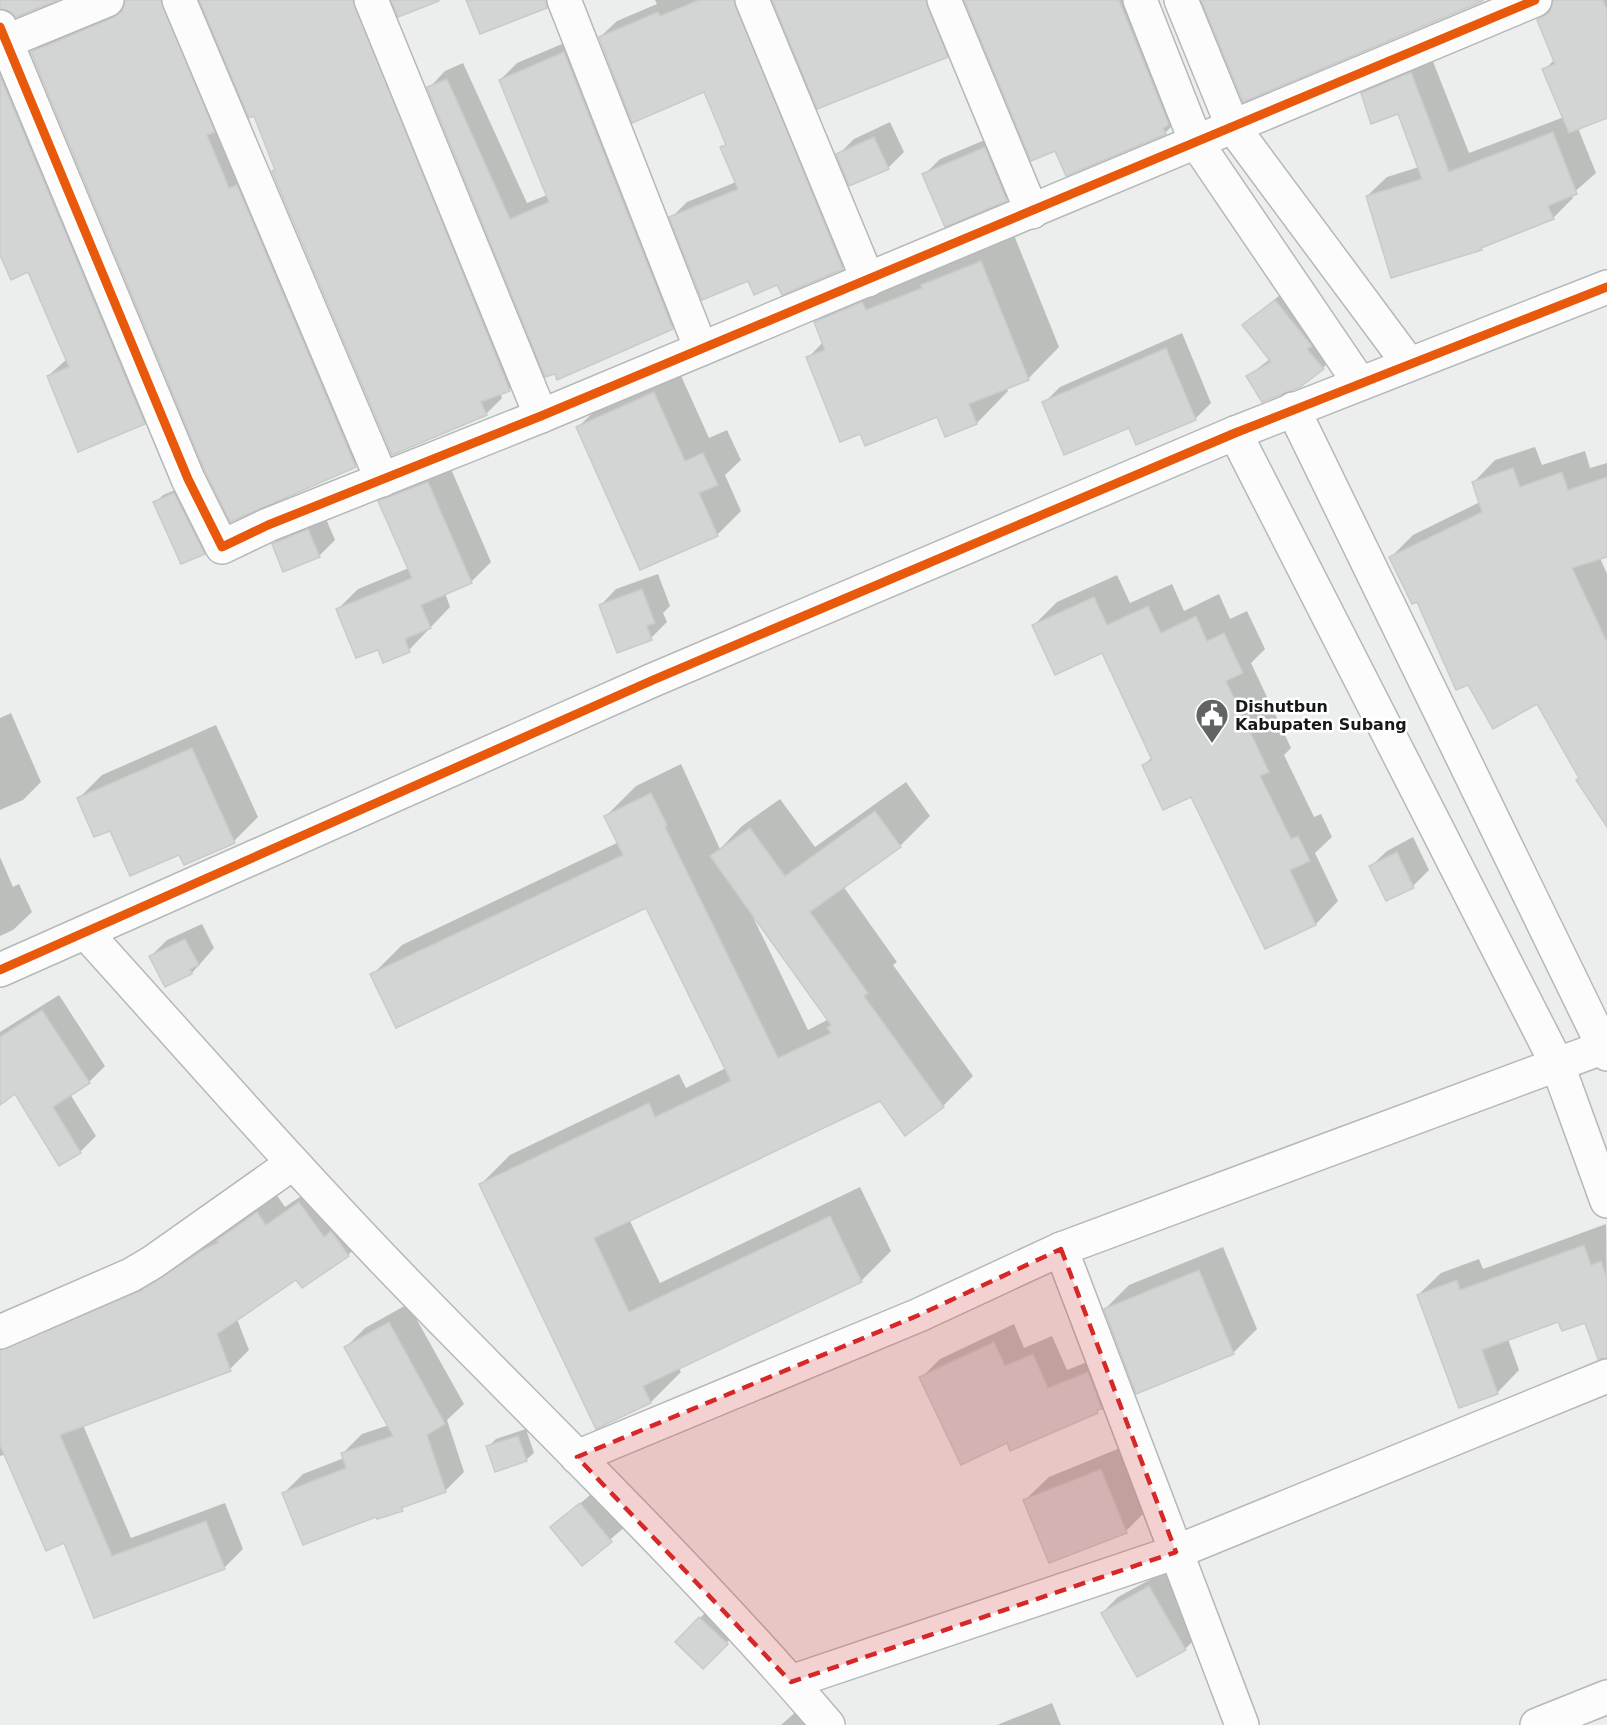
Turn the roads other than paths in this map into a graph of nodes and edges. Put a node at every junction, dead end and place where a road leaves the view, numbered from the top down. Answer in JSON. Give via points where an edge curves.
{"nodes":[{"id":1,"x":107,"y":0,"type":"edge"},
{"id":2,"x":179,"y":0,"type":"edge"},
{"id":3,"x":371,"y":0,"type":"edge"},
{"id":4,"x":564,"y":0,"type":"edge"},
{"id":5,"x":752,"y":0,"type":"edge"},
{"id":6,"x":944,"y":0,"type":"edge"},
{"id":7,"x":1140,"y":0,"type":"edge"},
{"id":8,"x":1181,"y":0,"type":"edge"},
{"id":9,"x":1535,"y":0,"type":"edge"},
{"id":10,"x":2,"y":37,"type":"edge"},
{"id":11,"x":1233,"y":127,"type":"junction"},
{"id":12,"x":1196,"y":142,"type":"junction"},
{"id":13,"x":1032,"y":212,"type":"junction"},
{"id":14,"x":868,"y":279,"type":"junction"},
{"id":15,"x":1607,"y":287,"type":"edge"},
{"id":16,"x":700,"y":349,"type":"junction"},
{"id":17,"x":1409,"y":364,"type":"junction"},
{"id":18,"x":1359,"y":382,"type":"junction"},
{"id":19,"x":1293,"y":409,"type":"junction"},
{"id":20,"x":541,"y":416,"type":"junction"},
{"id":21,"x":1235,"y":433,"type":"junction"},
{"id":22,"x":382,"y":480,"type":"junction"},
{"id":23,"x":86,"y":933,"type":"junction"},
{"id":24,"x":0,"y":970,"type":"edge"},
{"id":25,"x":1606,"y":1049,"type":"edge"},
{"id":26,"x":1558,"y":1066,"type":"junction"},
{"id":27,"x":293,"y":1163,"type":"junction"},
{"id":28,"x":1607,"y":1201,"type":"edge"},
{"id":29,"x":1061,"y":1249,"type":"junction"},
{"id":30,"x":0,"y":1332,"type":"edge"},
{"id":31,"x":1607,"y":1376,"type":"edge"},
{"id":32,"x":577,"y":1457,"type":"junction"},
{"id":33,"x":1176,"y":1552,"type":"junction"},
{"id":34,"x":791,"y":1682,"type":"junction"},
{"id":35,"x":1607,"y":1698,"type":"edge"},
{"id":36,"x":1240,"y":1724,"type":"edge"},
{"id":37,"x":828,"y":1725,"type":"edge"},
{"id":38,"x":1537,"y":1725,"type":"edge"}],
"edges":[{"from":1,"to":10,"type":"street"},
{"from":2,"to":22,"type":"street"},
{"from":3,"to":20,"type":"street"},
{"from":4,"to":16,"type":"street"},
{"from":5,"to":14,"type":"street"},
{"from":6,"to":13,"type":"street"},
{"from":7,"to":12,"type":"street"},
{"from":8,"to":11,"type":"street"},
{"from":9,"to":11,"type":"street"},
{"from":10,"to":22,"type":"street","via":[[189,479],[222,547]]},
{"from":11,"to":12,"type":"street"},
{"from":11,"to":17,"type":"street"},
{"from":12,"to":13,"type":"street"},
{"from":12,"to":18,"type":"street"},
{"from":13,"to":14,"type":"street"},
{"from":14,"to":16,"type":"street"},
{"from":15,"to":17,"type":"street"},
{"from":16,"to":20,"type":"street"},
{"from":17,"to":18,"type":"street"},
{"from":18,"to":19,"type":"street"},
{"from":19,"to":21,"type":"street"},
{"from":19,"to":25,"type":"street"},
{"from":20,"to":22,"type":"street"},
{"from":21,"to":23,"type":"street","via":[[653,680]]},
{"from":21,"to":26,"type":"street"},
{"from":23,"to":24,"type":"street"},
{"from":23,"to":27,"type":"street"},
{"from":25,"to":26,"type":"street"},
{"from":26,"to":28,"type":"street"},
{"from":26,"to":29,"type":"street"},
{"from":27,"to":30,"type":"street","via":[[131,1275]]},
{"from":27,"to":32,"type":"street"},
{"from":29,"to":32,"type":"street","via":[[919,1315]]},
{"from":29,"to":33,"type":"street"},
{"from":31,"to":33,"type":"street"},
{"from":32,"to":34,"type":"street"},
{"from":33,"to":34,"type":"street"},
{"from":33,"to":36,"type":"street"},
{"from":34,"to":37,"type":"street"},
{"from":35,"to":38,"type":"street"}]}
